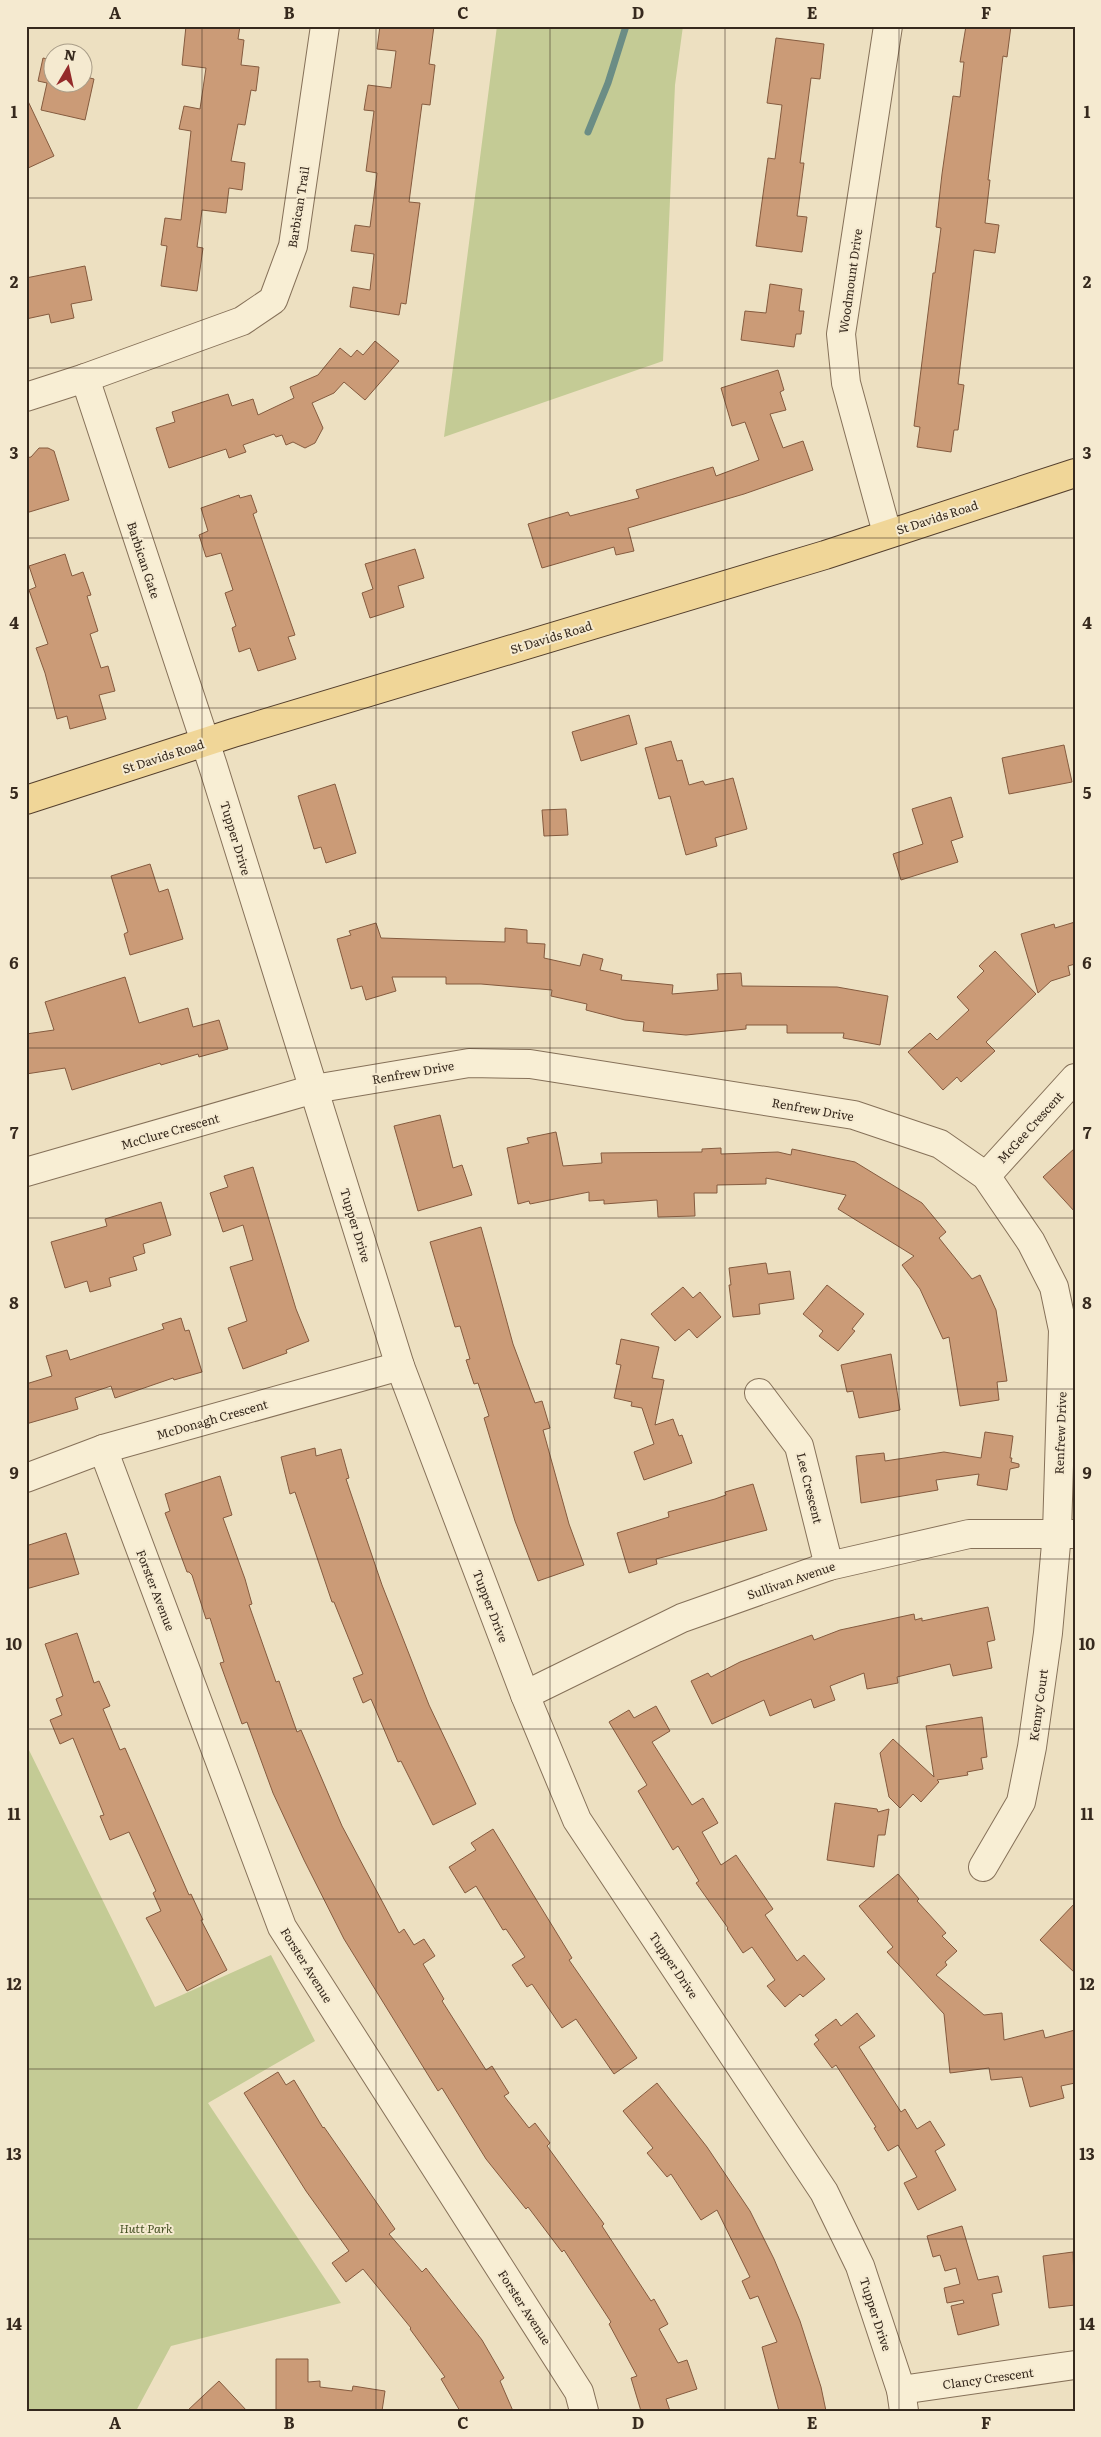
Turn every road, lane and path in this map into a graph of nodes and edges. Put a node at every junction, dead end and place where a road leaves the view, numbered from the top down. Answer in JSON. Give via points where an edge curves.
{"nodes":[{"id":1,"x":324,"y":26,"type":"edge"},
{"id":2,"x":888,"y":26,"type":"edge"},
{"id":3,"x":85,"y":378,"type":"junction"},
{"id":4,"x":26,"y":397,"type":"edge"},
{"id":5,"x":1075,"y":473,"type":"edge"},
{"id":6,"x":887,"y":533,"type":"junction"},
{"id":7,"x":205,"y":742,"type":"junction"},
{"id":8,"x":26,"y":800,"type":"edge"},
{"id":9,"x":1075,"y":1078,"type":"edge"},
{"id":10,"x":314,"y":1089,"type":"junction"},
{"id":11,"x":26,"y":1172,"type":"edge"},
{"id":12,"x":986,"y":1176,"type":"junction"},
{"id":13,"x":400,"y":1366,"type":"junction"},
{"id":14,"x":758,"y":1393,"type":"dead end"},
{"id":15,"x":103,"y":1449,"type":"junction"},
{"id":16,"x":26,"y":1478,"type":"edge"},
{"id":17,"x":1066,"y":1533,"type":"edge"},
{"id":18,"x":829,"y":1566,"type":"junction"},
{"id":19,"x":525,"y":1695,"type":"junction"},
{"id":20,"x":983,"y":1867,"type":"dead end"},
{"id":21,"x":1075,"y":2365,"type":"edge"},
{"id":22,"x":902,"y":2401,"type":"edge"},
{"id":23,"x":584,"y":2411,"type":"edge"}],
"edges":[{"from":1,"to":3,"type":"street","name":"Barbican Trail","via":[[293,246],[273,300],[242,322]]},
{"from":2,"to":6,"type":"street","name":"Woodmount Drive","via":[[841,334],[846,383]]},
{"from":3,"to":4,"type":"street","name":"Barbican Trail"},
{"from":3,"to":7,"type":"street","name":"Barbican Gate"},
{"from":5,"to":6,"type":"main road","name":"St Davids Road"},
{"from":6,"to":7,"type":"main road","name":"St Davids Road","via":[[825,555]]},
{"from":7,"to":8,"type":"main road","name":"St Davids Road"},
{"from":7,"to":10,"type":"street","name":"Tupper Drive"},
{"from":9,"to":12,"type":"street","name":"McGee Crescent"},
{"from":10,"to":11,"type":"street","name":"McClure Crescent"},
{"from":10,"to":12,"type":"street","name":"Renfrew Drive","via":[[469,1063],[530,1064],[854,1115],[940,1144]]},
{"from":10,"to":13,"type":"street","name":"Tupper Drive"},
{"from":12,"to":17,"type":"street","name":"Renfrew Drive","via":[[1031,1242],[1054,1287],[1063,1330]]},
{"from":13,"to":15,"type":"street","name":"McDonagh Crescent"},
{"from":13,"to":19,"type":"street","name":"Tupper Drive"},
{"from":14,"to":18,"type":"street","name":"Lee Crescent","via":[[799,1446]]},
{"from":15,"to":16,"type":"street","name":"McDonagh Crescent"},
{"from":15,"to":23,"type":"street","name":"Forster Avenue","via":[[282,1927],[579,2392]]},
{"from":17,"to":18,"type":"street","name":"Sullivan Avenue","via":[[969,1534]]},
{"from":17,"to":20,"type":"street","name":"Kenny Court","via":[[1021,1802]]},
{"from":18,"to":19,"type":"street","name":"Sullivan Avenue","via":[[682,1618]]},
{"from":19,"to":22,"type":"street","name":"Tupper Drive","via":[[577,1820],[824,2192],[860,2266]]},
{"from":21,"to":22,"type":"street","name":"Clancy Crescent"}]}
